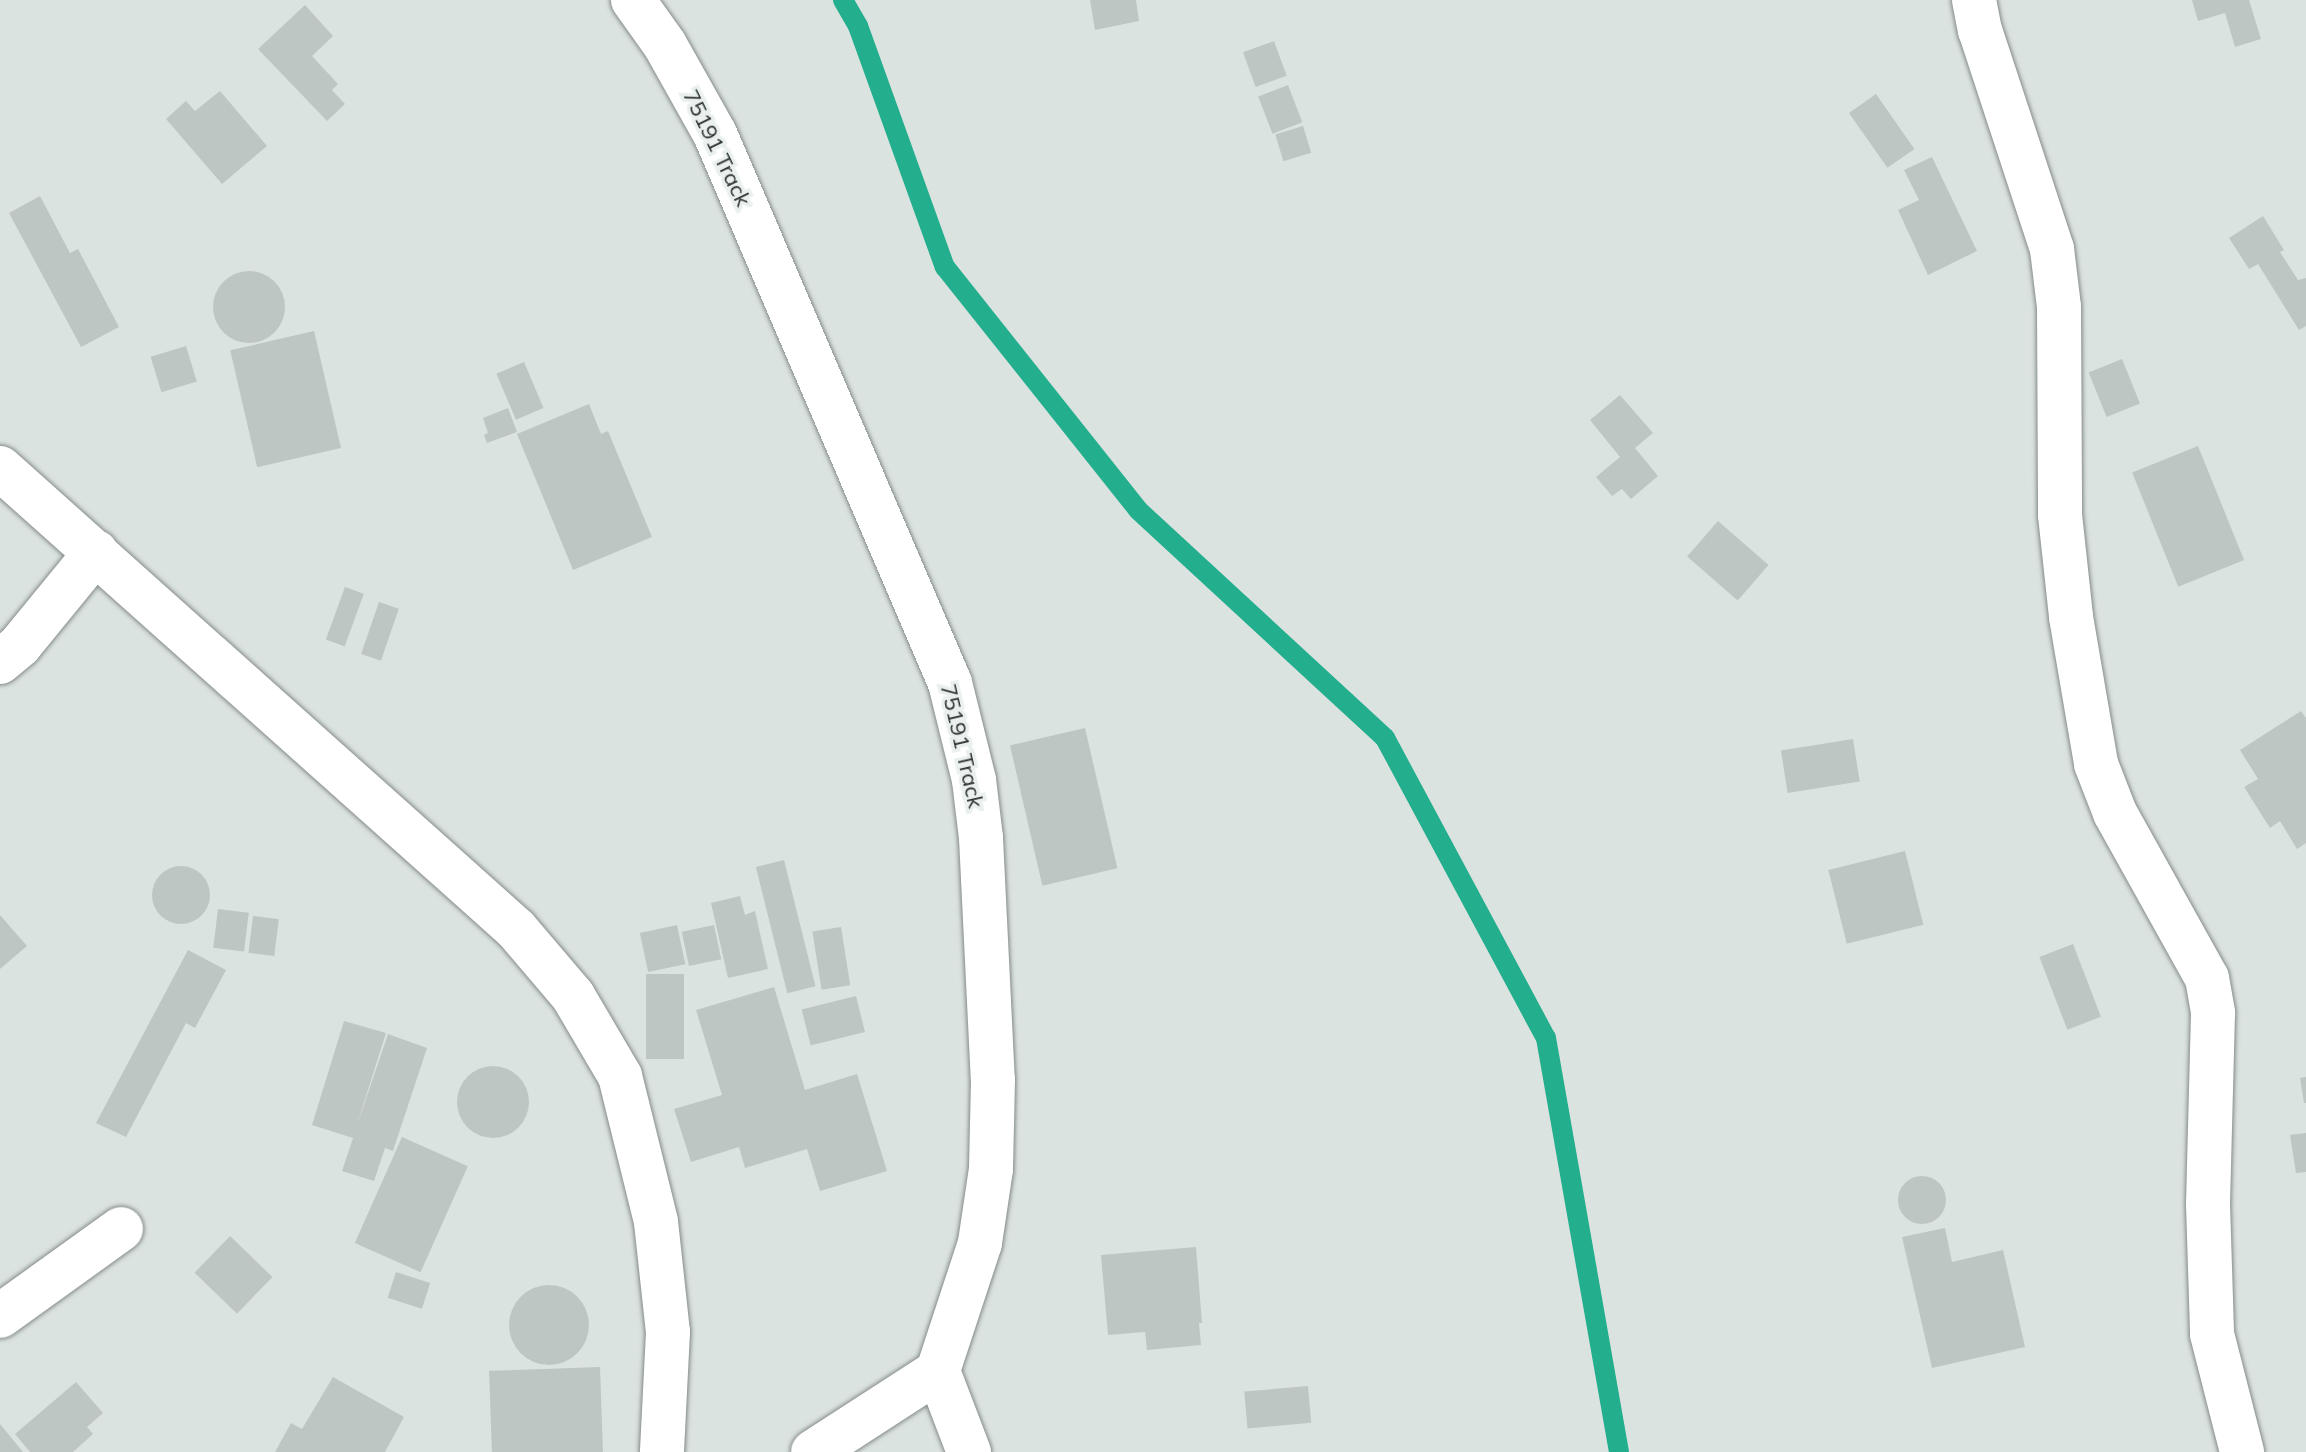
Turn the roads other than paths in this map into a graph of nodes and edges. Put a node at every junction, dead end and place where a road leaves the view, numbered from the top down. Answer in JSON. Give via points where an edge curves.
{"nodes":[{"id":1,"x":633,"y":0,"type":"edge"},
{"id":2,"x":1974,"y":0,"type":"edge"},
{"id":3,"x":0,"y":468,"type":"edge"},
{"id":4,"x":96,"y":552,"type":"junction"},
{"id":5,"x":0,"y":662,"type":"edge"},
{"id":6,"x":121,"y":1229,"type":"dead end"},
{"id":7,"x":0,"y":1316,"type":"edge"},
{"id":8,"x":938,"y":1371,"type":"junction"},
{"id":9,"x":662,"y":1452,"type":"edge"},
{"id":10,"x":813,"y":1452,"type":"edge"},
{"id":11,"x":969,"y":1452,"type":"edge"},
{"id":12,"x":2242,"y":1452,"type":"edge"}],
"edges":[{"from":1,"to":8,"type":"street","name":"75191 Track","via":[[715,134],[950,683],[974,780],[993,1080],[991,1169],[980,1243]]},
{"from":2,"to":12,"type":"street","via":[[2052,249],[2059,307],[2060,515],[2096,764],[2115,813],[2207,978],[2214,1047],[2208,1204],[2212,1334]]},
{"from":3,"to":4,"type":"street"},
{"from":4,"to":5,"type":"street"},
{"from":4,"to":9,"type":"street","via":[[516,929],[573,996],[620,1076],[656,1222],[668,1332]]},
{"from":6,"to":7,"type":"street"},
{"from":8,"to":10,"type":"street"},
{"from":8,"to":11,"type":"street"}]}
